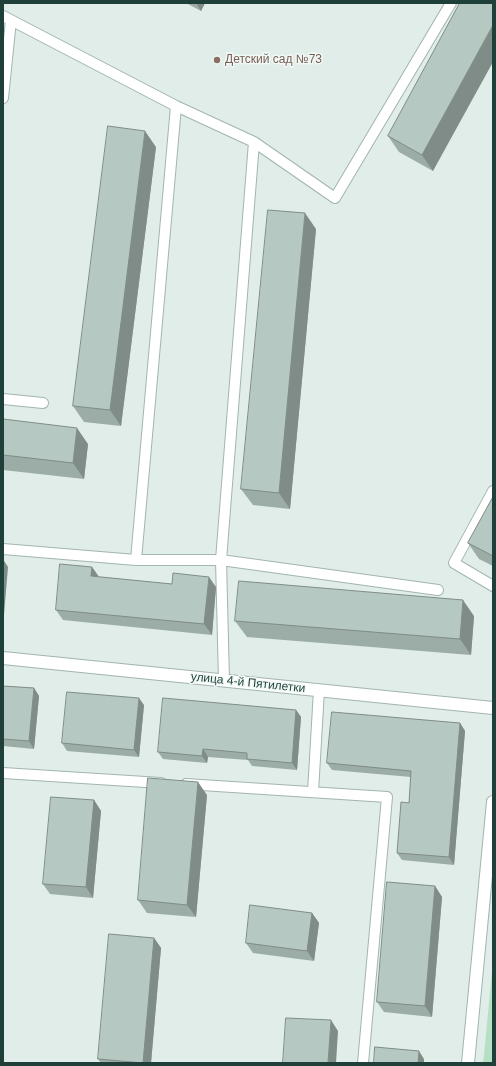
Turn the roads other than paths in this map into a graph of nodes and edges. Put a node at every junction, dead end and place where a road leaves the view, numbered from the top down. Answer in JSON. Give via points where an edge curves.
{"nodes":[{"id":1,"x":451,"y":3,"type":"edge"},
{"id":2,"x":7,"y":18,"type":"edge"},
{"id":3,"x":3,"y":98,"type":"edge"},
{"id":4,"x":176,"y":106,"type":"junction"},
{"id":5,"x":254,"y":142,"type":"junction"},
{"id":6,"x":3,"y":399,"type":"edge"},
{"id":7,"x":43,"y":403,"type":"dead end"},
{"id":8,"x":493,"y":491,"type":"edge"},
{"id":9,"x":3,"y":549,"type":"edge"},
{"id":10,"x":136,"y":560,"type":"junction"},
{"id":11,"x":221,"y":560,"type":"junction"},
{"id":12,"x":493,"y":586,"type":"edge"},
{"id":13,"x":438,"y":590,"type":"dead end"},
{"id":14,"x":3,"y":658,"type":"edge"},
{"id":15,"x":224,"y":681,"type":"junction"},
{"id":16,"x":319,"y":690,"type":"junction"},
{"id":17,"x":493,"y":708,"type":"edge"},
{"id":18,"x":3,"y":773,"type":"edge"},
{"id":19,"x":313,"y":792,"type":"junction"},
{"id":20,"x":493,"y":802,"type":"edge"},
{"id":21,"x":363,"y":1063,"type":"edge"},
{"id":22,"x":468,"y":1063,"type":"edge"}],
"edges":[{"from":1,"to":5,"type":"lane","via":[[335,198]]},
{"from":2,"to":3,"type":"lane"},
{"from":2,"to":4,"type":"lane"},
{"from":4,"to":5,"type":"lane"},
{"from":4,"to":10,"type":"lane"},
{"from":5,"to":11,"type":"lane"},
{"from":6,"to":7,"type":"lane"},
{"from":8,"to":12,"type":"lane","via":[[454,563]]},
{"from":9,"to":10,"type":"lane"},
{"from":10,"to":11,"type":"lane"},
{"from":11,"to":13,"type":"lane"},
{"from":11,"to":15,"type":"lane"},
{"from":14,"to":15,"type":"street","name":"улица 4-й Пятилетки"},
{"from":15,"to":16,"type":"street","name":"улица 4-й Пятилетки"},
{"from":16,"to":17,"type":"street","name":"улица 4-й Пятилетки"},
{"from":16,"to":19,"type":"lane"},
{"from":18,"to":19,"type":"lane"},
{"from":19,"to":21,"type":"lane","via":[[387,797]]},
{"from":20,"to":22,"type":"street"}]}
